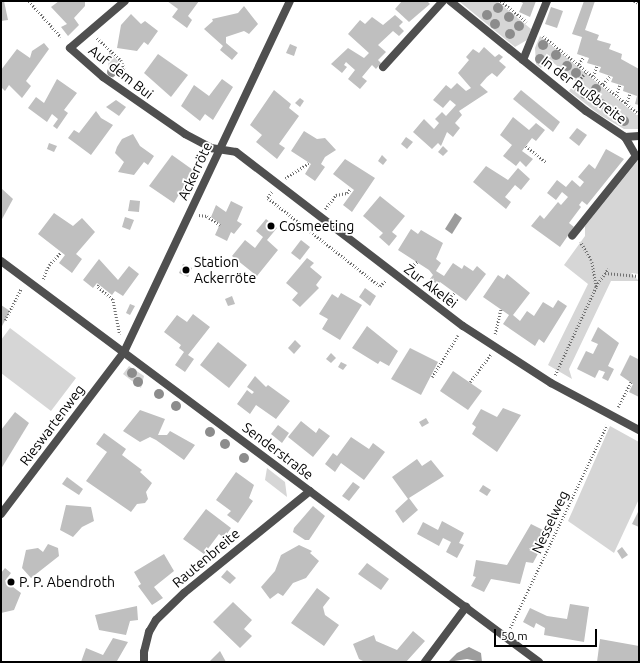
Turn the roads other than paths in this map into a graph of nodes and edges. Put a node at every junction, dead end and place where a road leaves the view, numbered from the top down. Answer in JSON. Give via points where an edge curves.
{"nodes":[{"id":1,"x":125,"y":1,"type":"edge"},
{"id":2,"x":290,"y":1,"type":"edge"},
{"id":3,"x":444,"y":1,"type":"edge"},
{"id":4,"x":450,"y":1,"type":"edge"},
{"id":5,"x":547,"y":1,"type":"edge"},
{"id":6,"x":523,"y":60,"type":"junction"},
{"id":7,"x":383,"y":67,"type":"dead end"},
{"id":8,"x":639,"y":136,"type":"edge"},
{"id":9,"x":625,"y":137,"type":"junction"},
{"id":10,"x":220,"y":150,"type":"junction"},
{"id":11,"x":572,"y":236,"type":"road end"},
{"id":12,"x":1,"y":261,"type":"edge"},
{"id":13,"x":124,"y":352,"type":"junction"},
{"id":14,"x":639,"y":430,"type":"edge"},
{"id":15,"x":310,"y":491,"type":"junction"},
{"id":16,"x":1,"y":514,"type":"edge"},
{"id":17,"x":466,"y":607,"type":"junction"},
{"id":18,"x":144,"y":662,"type":"edge"},
{"id":19,"x":425,"y":662,"type":"edge"},
{"id":20,"x":539,"y":662,"type":"edge"}],
"edges":[{"from":1,"to":10,"type":"street","name":"Auf dem Bui","via":[[70,48],[113,84],[185,134]]},
{"from":2,"to":10,"type":"street","name":"Ackerröte"},
{"from":3,"to":7,"type":"street"},
{"from":4,"to":6,"type":"street","name":"In der Rußbreite"},
{"from":5,"to":6,"type":"street"},
{"from":6,"to":9,"type":"street","name":"In der Rußbreite","via":[[608,128]]},
{"from":8,"to":9,"type":"street"},
{"from":9,"to":11,"type":"street","name":"In der Rußbreite","via":[[636,156]]},
{"from":10,"to":13,"type":"street","name":"Ackerröte"},
{"from":10,"to":14,"type":"street","name":"Zur Akelei","via":[[236,152],[463,326],[551,384]]},
{"from":12,"to":13,"type":"street","name":"Senderstraße"},
{"from":13,"to":15,"type":"street","name":"Senderstraße"},
{"from":13,"to":16,"type":"street","name":"Rieswartenweg"},
{"from":15,"to":17,"type":"street","name":"Senderstraße"},
{"from":15,"to":18,"type":"street","name":"Rautenbreite","via":[[184,593],[156,620],[149,632]]},
{"from":17,"to":19,"type":"street"},
{"from":17,"to":20,"type":"street","name":"Senderstraße"}]}
